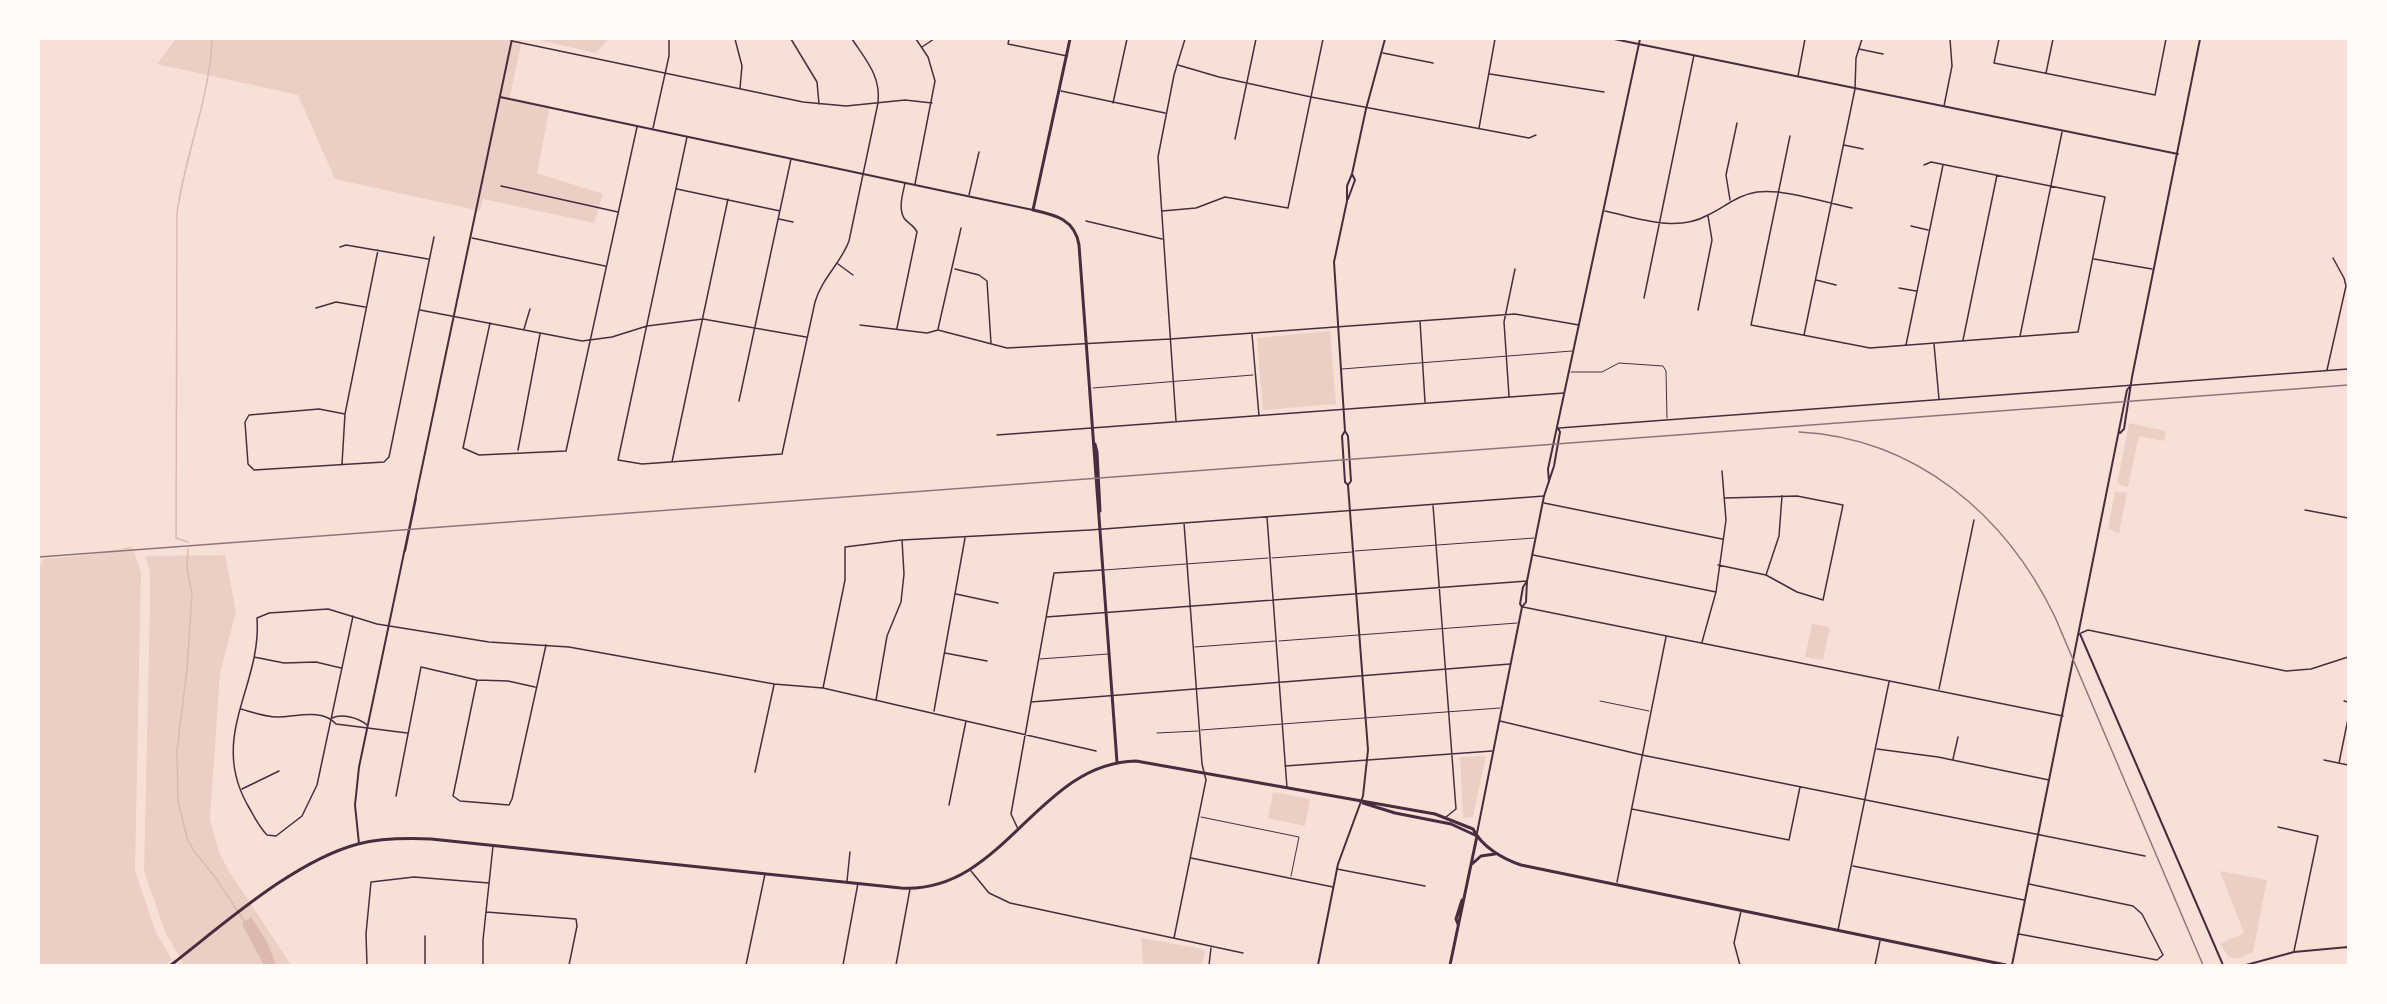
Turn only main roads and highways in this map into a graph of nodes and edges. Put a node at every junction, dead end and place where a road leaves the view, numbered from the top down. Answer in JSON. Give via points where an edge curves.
{"nodes":[{"id":1,"x":1070,"y":39,"type":"edge"},
{"id":2,"x":1118,"y":762,"type":"junction"},
{"id":3,"x":1361,"y":802,"type":"junction"},
{"id":4,"x":1477,"y":836,"type":"junction"},
{"id":5,"x":1497,"y":854,"type":"junction"},
{"id":6,"x":1470,"y":865,"type":"junction"},
{"id":7,"x":171,"y":965,"type":"edge"},
{"id":8,"x":1450,"y":965,"type":"edge"},
{"id":9,"x":2006,"y":965,"type":"edge"}],
"edges":[{"from":1,"to":2,"type":"main road","via":[[1033,210],[1056,215],[1072,226],[1078,239]]},
{"from":2,"to":3,"type":"main road","via":[[1146,762]]},
{"from":2,"to":7,"type":"main road","via":[[1095,768],[1076,779],[971,871],[941,884],[910,888],[419,838],[359,844],[310,865]]},
{"from":3,"to":4,"type":"main road","via":[[1451,824]]},
{"from":3,"to":4,"type":"main road","via":[[1446,817],[1473,829]]},
{"from":4,"to":5,"type":"main road"},
{"from":4,"to":6,"type":"main road"},
{"from":5,"to":6,"type":"main road","via":[[1481,856]]},
{"from":5,"to":9,"type":"main road","via":[[1530,868]]},
{"from":6,"to":8,"type":"main road"}]}
